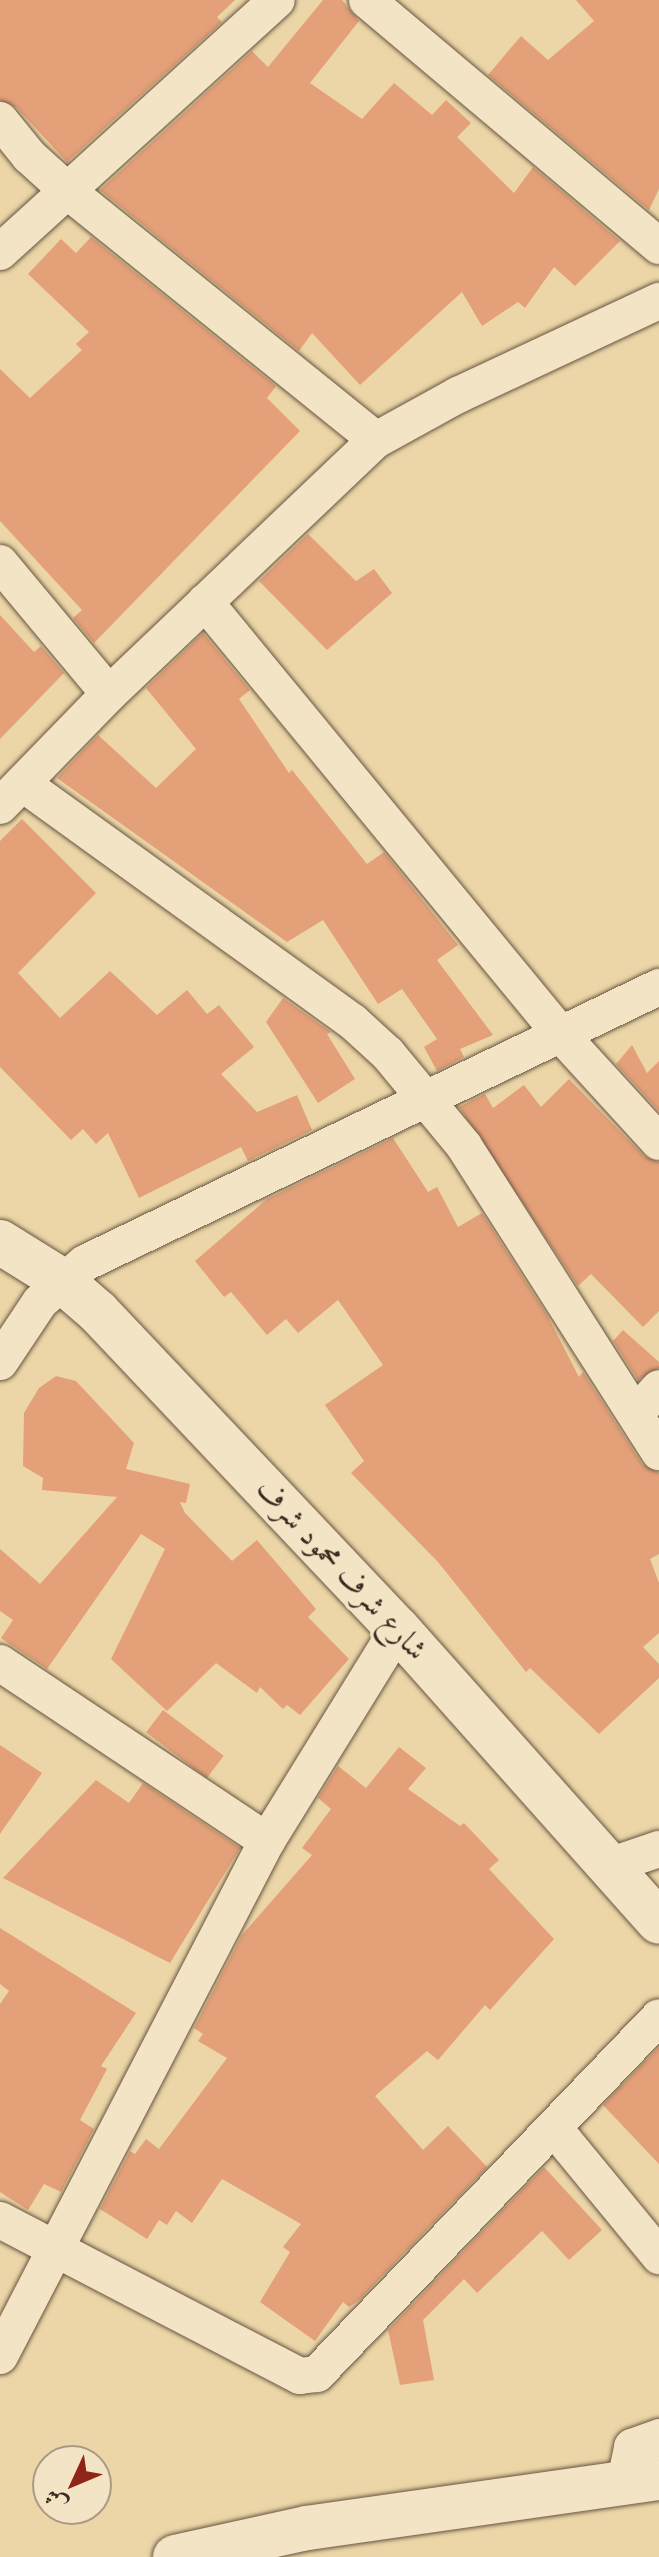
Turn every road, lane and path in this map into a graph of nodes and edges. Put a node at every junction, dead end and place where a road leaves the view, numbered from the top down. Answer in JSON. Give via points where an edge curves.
{"nodes":[{"id":1,"x":277,"y":0,"type":"edge"},
{"id":2,"x":367,"y":0,"type":"edge"},
{"id":3,"x":0,"y":120,"type":"edge"},
{"id":4,"x":70,"y":193,"type":"junction"},
{"id":5,"x":659,"y":246,"type":"edge"},
{"id":6,"x":0,"y":252,"type":"edge"},
{"id":7,"x":659,"y":301,"type":"edge"},
{"id":8,"x":376,"y":440,"type":"junction"},
{"id":9,"x":0,"y":563,"type":"edge"},
{"id":10,"x":205,"y":602,"type":"junction"},
{"id":11,"x":109,"y":694,"type":"junction"},
{"id":12,"x":12,"y":795,"type":"edge"},
{"id":13,"x":659,"y":987,"type":"edge"},
{"id":14,"x":563,"y":1037,"type":"junction"},
{"id":15,"x":429,"y":1100,"type":"junction"},
{"id":16,"x":659,"y":1142,"type":"edge"},
{"id":17,"x":0,"y":1242,"type":"edge"},
{"id":18,"x":61,"y":1280,"type":"junction"},
{"id":19,"x":0,"y":1362,"type":"edge"},
{"id":20,"x":648,"y":1401,"type":"edge"},
{"id":21,"x":659,"y":1452,"type":"edge"},
{"id":22,"x":398,"y":1629,"type":"junction"},
{"id":23,"x":0,"y":1663,"type":"edge"},
{"id":24,"x":267,"y":1841,"type":"junction"},
{"id":25,"x":659,"y":1849,"type":"edge"},
{"id":26,"x":609,"y":1866,"type":"junction"},
{"id":27,"x":659,"y":1922,"type":"edge"},
{"id":28,"x":659,"y":2017,"type":"edge"},
{"id":29,"x":554,"y":2128,"type":"junction"},
{"id":30,"x":0,"y":2220,"type":"edge"},
{"id":31,"x":54,"y":2248,"type":"junction"},
{"id":32,"x":659,"y":2256,"type":"edge"},
{"id":33,"x":0,"y":2356,"type":"edge"},
{"id":34,"x":659,"y":2437,"type":"edge"},
{"id":35,"x":642,"y":2479,"type":"edge"},
{"id":36,"x":193,"y":2552,"type":"edge"}],
"edges":[{"from":1,"to":4,"type":"street"},
{"from":2,"to":5,"type":"street"},
{"from":3,"to":4,"type":"street"},
{"from":4,"to":6,"type":"street"},
{"from":4,"to":8,"type":"street"},
{"from":7,"to":8,"type":"street","via":[[458,395]]},
{"from":8,"to":10,"type":"street"},
{"from":9,"to":11,"type":"street"},
{"from":10,"to":11,"type":"street"},
{"from":10,"to":14,"type":"street"},
{"from":11,"to":12,"type":"street"},
{"from":12,"to":15,"type":"street","via":[[353,1022]]},
{"from":13,"to":14,"type":"street"},
{"from":14,"to":15,"type":"street"},
{"from":14,"to":16,"type":"street"},
{"from":15,"to":18,"type":"street","via":[[85,1263]]},
{"from":15,"to":20,"type":"street"},
{"from":17,"to":18,"type":"street","name":"شارع شرف محمود شرف"},
{"from":18,"to":19,"type":"street"},
{"from":18,"to":22,"type":"street","name":"شارع شرف محمود شرف","via":[[130,1345]]},
{"from":20,"to":21,"type":"street"},
{"from":22,"to":24,"type":"street"},
{"from":22,"to":26,"type":"street","name":"شارع شرف محمود شرف"},
{"from":23,"to":24,"type":"street"},
{"from":24,"to":31,"type":"street"},
{"from":25,"to":26,"type":"street"},
{"from":26,"to":27,"type":"street","name":"شارع شرف محمود شرف"},
{"from":28,"to":29,"type":"street"},
{"from":29,"to":31,"type":"street","via":[[317,2374],[300,2376]]},
{"from":29,"to":32,"type":"street"},
{"from":30,"to":31,"type":"street"},
{"from":31,"to":33,"type":"street"},
{"from":34,"to":35,"type":"street","via":[[632,2447]]},
{"from":35,"to":36,"type":"street","via":[[307,2528]]}]}
